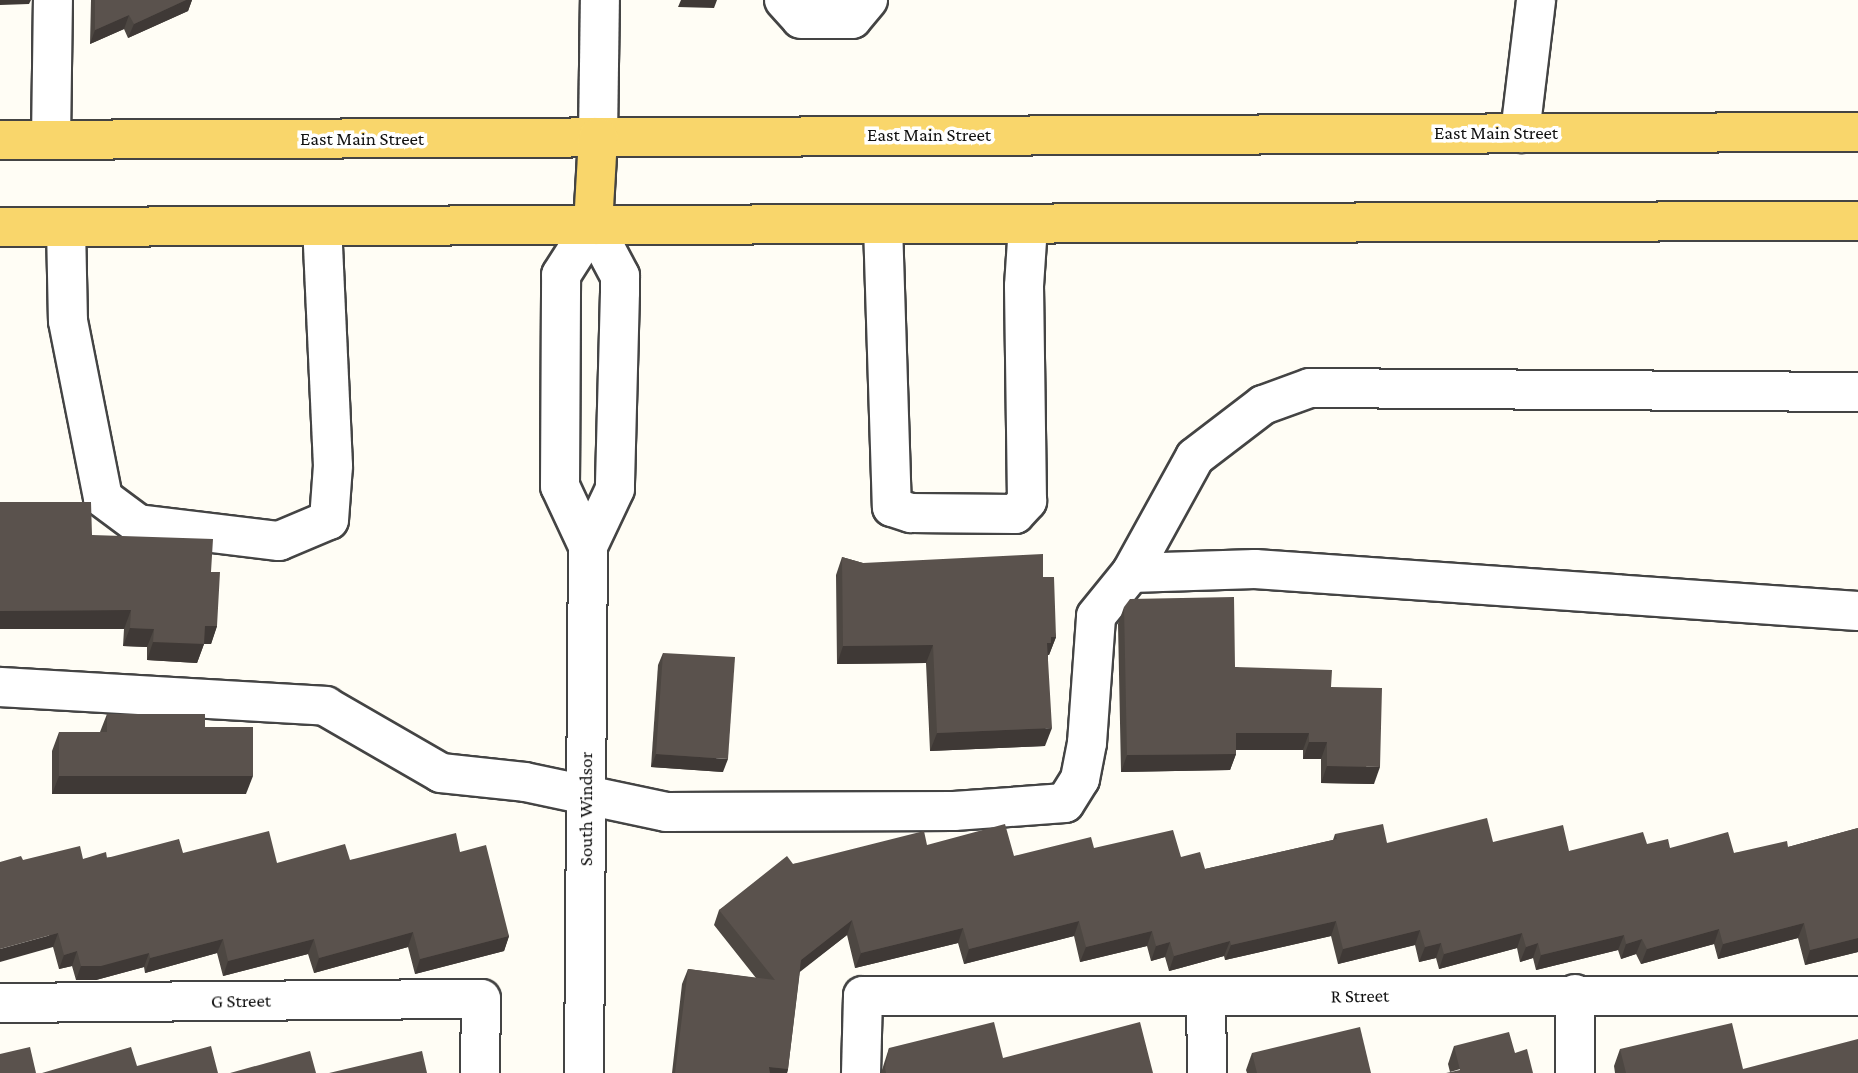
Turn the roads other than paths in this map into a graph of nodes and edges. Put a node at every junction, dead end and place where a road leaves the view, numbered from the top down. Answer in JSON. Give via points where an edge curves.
{"nodes":[{"id":1,"x":53,"y":0,"type":"edge"},
{"id":2,"x":600,"y":0,"type":"edge"},
{"id":3,"x":784,"y":0,"type":"edge"},
{"id":4,"x":868,"y":0,"type":"edge"},
{"id":5,"x":1536,"y":0,"type":"edge"},
{"id":6,"x":1858,"y":132,"type":"edge"},
{"id":7,"x":1520,"y":133,"type":"junction"},
{"id":8,"x":598,"y":137,"type":"junction"},
{"id":9,"x":51,"y":140,"type":"junction"},
{"id":10,"x":0,"y":141,"type":"edge"},
{"id":11,"x":1858,"y":222,"type":"edge"},
{"id":12,"x":1028,"y":225,"type":"junction"},
{"id":13,"x":322,"y":226,"type":"junction"},
{"id":14,"x":593,"y":226,"type":"junction"},
{"id":15,"x":883,"y":226,"type":"junction"},
{"id":16,"x":0,"y":227,"type":"edge"},
{"id":17,"x":66,"y":227,"type":"junction"},
{"id":18,"x":1858,"y":392,"type":"edge"},
{"id":19,"x":588,"y":546,"type":"junction"},
{"id":20,"x":1131,"y":573,"type":"junction"},
{"id":21,"x":1858,"y":611,"type":"edge"},
{"id":22,"x":0,"y":687,"type":"edge"},
{"id":23,"x":587,"y":795,"type":"junction"},
{"id":24,"x":1575,"y":994,"type":"junction"},
{"id":25,"x":1858,"y":996,"type":"edge"},
{"id":26,"x":1206,"y":998,"type":"junction"},
{"id":27,"x":0,"y":1003,"type":"edge"},
{"id":28,"x":480,"y":1073,"type":"edge"},
{"id":29,"x":584,"y":1073,"type":"edge"},
{"id":30,"x":861,"y":1073,"type":"edge"},
{"id":31,"x":1206,"y":1073,"type":"edge"},
{"id":32,"x":1575,"y":1073,"type":"edge"}],
"edges":[{"from":1,"to":9,"type":"street"},
{"from":2,"to":8,"type":"street"},
{"from":3,"to":4,"type":"street","via":[[801,19],[852,19]]},
{"from":5,"to":7,"type":"street"},
{"from":6,"to":7,"type":"main road","name":"East Main Street"},
{"from":7,"to":8,"type":"main road","name":"East Main Street"},
{"from":8,"to":9,"type":"main road","name":"East Main Street"},
{"from":8,"to":14,"type":"main road","name":"South Windsor"},
{"from":9,"to":10,"type":"main road","name":"East Main Street"},
{"from":11,"to":12,"type":"main road"},
{"from":12,"to":15,"type":"main road"},
{"from":12,"to":15,"type":"street","via":[[1024,286],[1027,501],[1015,514],[911,513],[892,507]]},
{"from":13,"to":14,"type":"main road"},
{"from":13,"to":17,"type":"main road"},
{"from":13,"to":17,"type":"street","via":[[333,466],[330,520],[279,541],[138,524],[103,498],[68,321]]},
{"from":14,"to":15,"type":"main road"},
{"from":14,"to":19,"type":"street","name":"South Windsor","via":[[620,276],[620,292],[615,489]]},
{"from":14,"to":19,"type":"street","name":"South Windsor","via":[[561,275],[560,486]]},
{"from":16,"to":17,"type":"main road"},
{"from":18,"to":20,"type":"street","via":[[1310,388],[1263,405],[1195,457]]},
{"from":19,"to":23,"type":"street","name":"South Windsor"},
{"from":20,"to":21,"type":"street","via":[[1255,569]]},
{"from":20,"to":23,"type":"street","via":[[1096,616],[1087,743],[1080,779],[1065,803],[954,811],[666,812]]},
{"from":22,"to":23,"type":"street","via":[[325,706],[441,773],[525,782]]},
{"from":23,"to":29,"type":"street","name":"South Windsor"},
{"from":24,"to":25,"type":"street","name":"R Street"},
{"from":24,"to":26,"type":"street","name":"R Street"},
{"from":24,"to":32,"type":"street"},
{"from":26,"to":30,"type":"street","name":"R Street","via":[[863,996]]},
{"from":26,"to":31,"type":"street"},
{"from":27,"to":28,"type":"street","name":"G Street","via":[[481,999]]}]}
